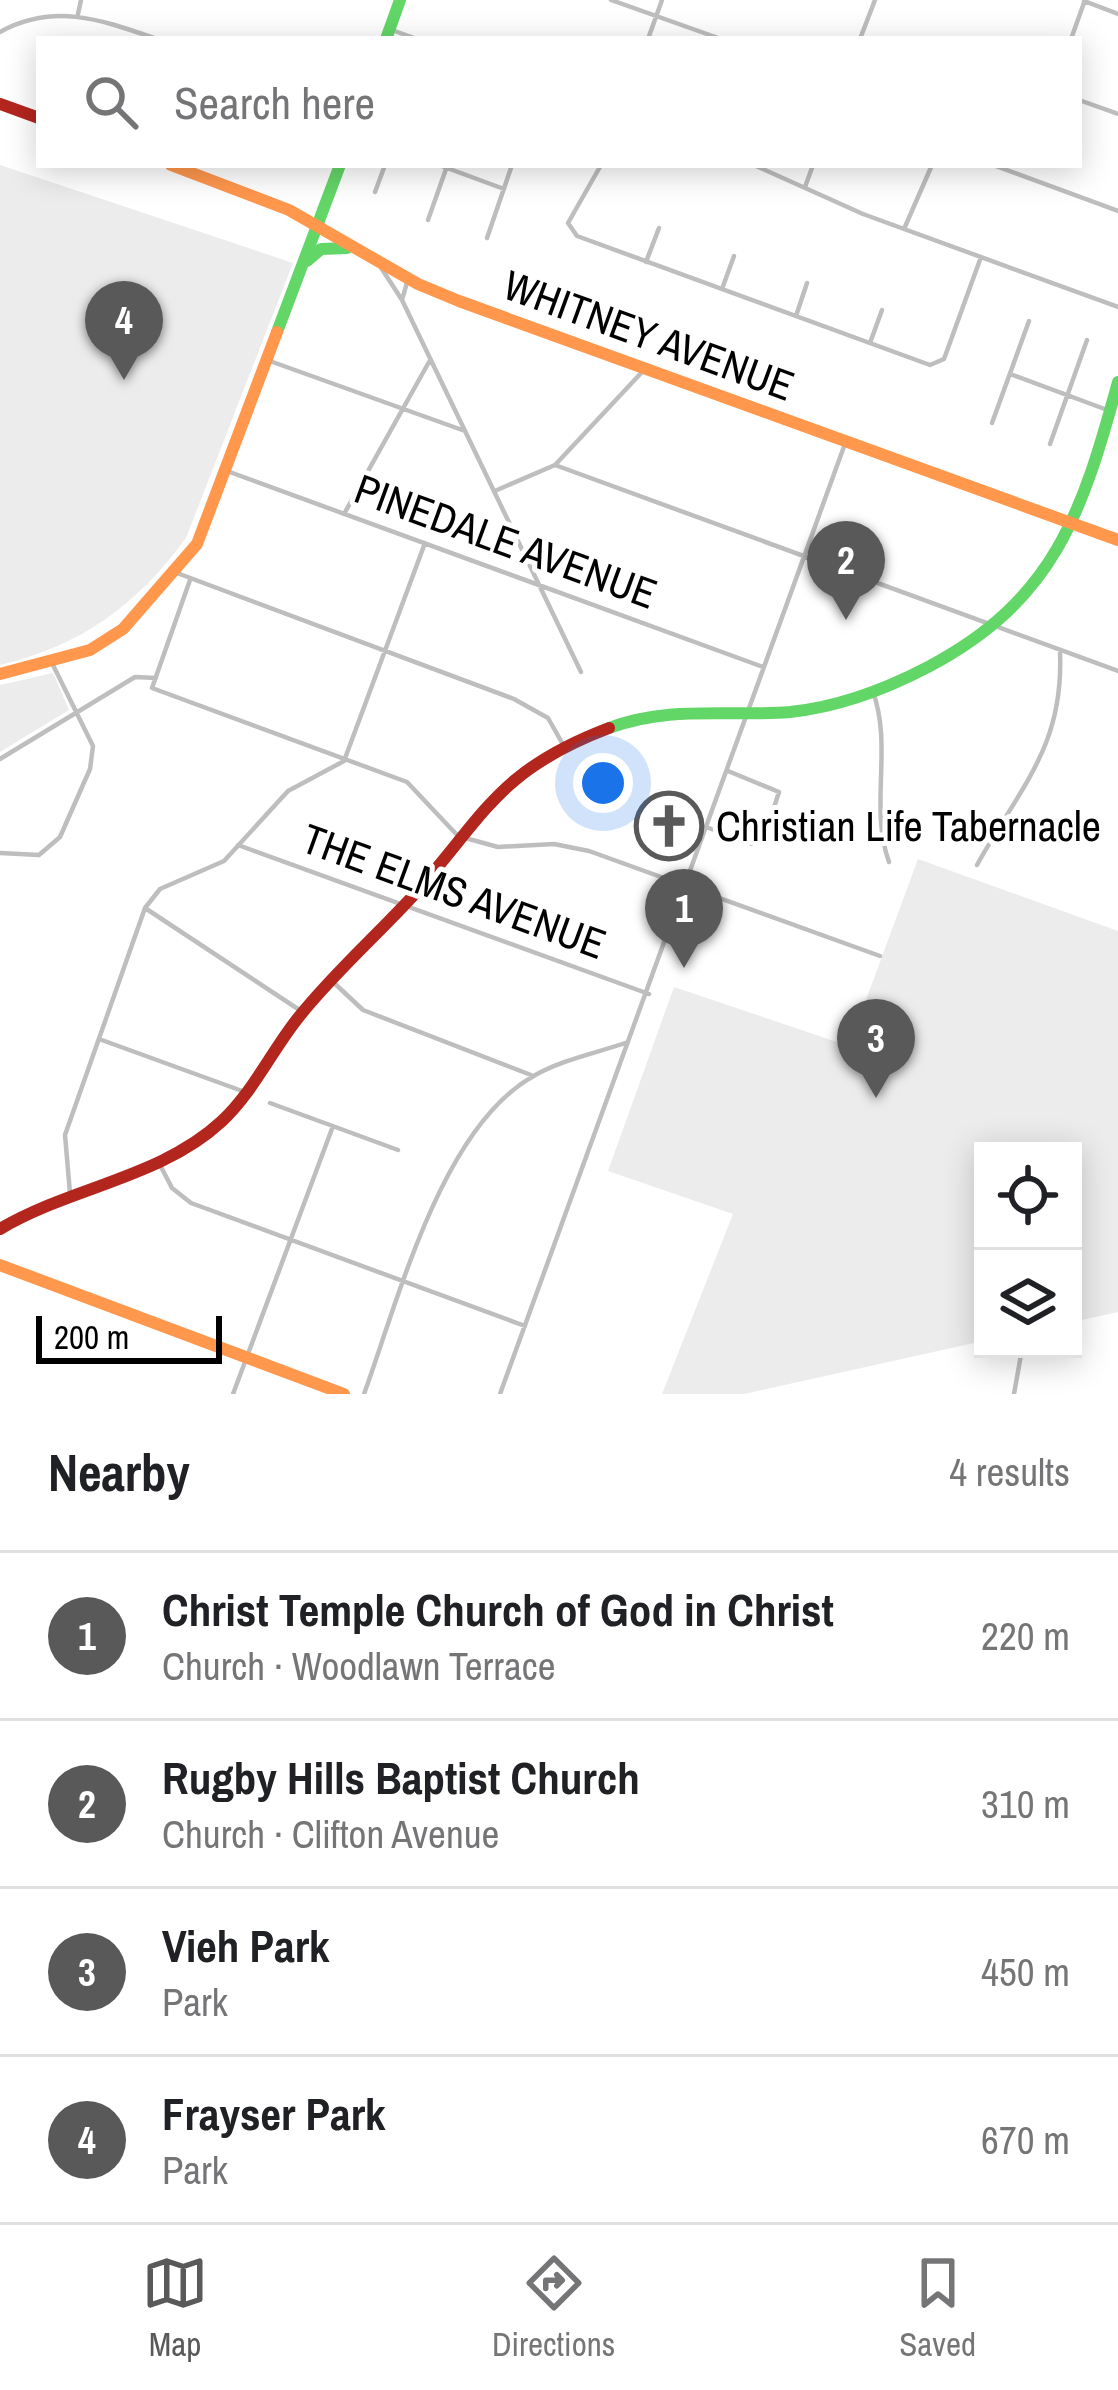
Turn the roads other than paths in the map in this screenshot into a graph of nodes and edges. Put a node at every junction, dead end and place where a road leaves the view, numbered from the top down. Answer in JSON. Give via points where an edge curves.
{"nodes":[{"id":1,"x":81,"y":0,"type":"edge"},
{"id":2,"x":400,"y":0,"type":"edge"},
{"id":3,"x":611,"y":0,"type":"edge"},
{"id":4,"x":662,"y":0,"type":"edge"},
{"id":5,"x":875,"y":0,"type":"edge"},
{"id":6,"x":1085,"y":1,"type":"edge"},
{"id":7,"x":78,"y":14,"type":"junction"},
{"id":8,"x":1118,"y":14,"type":"edge"},
{"id":9,"x":657,"y":15,"type":"junction"},
{"id":10,"x":0,"y":32,"type":"edge"},
{"id":11,"x":387,"y":34,"type":"edge"},
{"id":12,"x":148,"y":36,"type":"edge"},
{"id":13,"x":649,"y":36,"type":"edge"},
{"id":14,"x":714,"y":36,"type":"edge"},
{"id":15,"x":861,"y":36,"type":"edge"},
{"id":16,"x":1072,"y":36,"type":"edge"},
{"id":17,"x":1082,"y":101,"type":"edge"},
{"id":18,"x":0,"y":104,"type":"edge"},
{"id":19,"x":1118,"y":114,"type":"edge"},
{"id":20,"x":36,"y":117,"type":"edge"},
{"id":21,"x":180,"y":168,"type":"edge"},
{"id":22,"x":339,"y":168,"type":"edge"},
{"id":23,"x":384,"y":168,"type":"edge"},
{"id":24,"x":443,"y":168,"type":"edge"},
{"id":25,"x":449,"y":168,"type":"edge"},
{"id":26,"x":511,"y":168,"type":"edge"},
{"id":27,"x":599,"y":168,"type":"edge"},
{"id":28,"x":761,"y":168,"type":"edge"},
{"id":29,"x":812,"y":168,"type":"edge"},
{"id":30,"x":931,"y":168,"type":"edge"},
{"id":31,"x":1001,"y":168,"type":"edge"},
{"id":32,"x":805,"y":187,"type":"junction"},
{"id":33,"x":504,"y":189,"type":"junction"},
{"id":34,"x":375,"y":192,"type":"dead end"},
{"id":35,"x":1118,"y":211,"type":"edge"},
{"id":36,"x":428,"y":220,"type":"dead end"},
{"id":37,"x":317,"y":227,"type":"junction"},
{"id":38,"x":659,"y":228,"type":"dead end"},
{"id":39,"x":904,"y":229,"type":"junction"},
{"id":40,"x":488,"y":238,"type":"dead end"},
{"id":41,"x":355,"y":249,"type":"junction"},
{"id":42,"x":734,"y":256,"type":"dead end"},
{"id":43,"x":981,"y":257,"type":"junction"},
{"id":44,"x":646,"y":262,"type":"junction"},
{"id":45,"x":378,"y":263,"type":"junction"},
{"id":46,"x":302,"y":267,"type":"junction"},
{"id":47,"x":408,"y":279,"type":"junction"},
{"id":48,"x":807,"y":283,"type":"dead end"},
{"id":49,"x":722,"y":290,"type":"junction"},
{"id":50,"x":402,"y":300,"type":"junction"},
{"id":51,"x":1118,"y":307,"type":"edge"},
{"id":52,"x":882,"y":310,"type":"dead end"},
{"id":53,"x":796,"y":316,"type":"junction"},
{"id":54,"x":1029,"y":321,"type":"dead end"},
{"id":55,"x":1087,"y":340,"type":"dead end"},
{"id":56,"x":870,"y":343,"type":"junction"},
{"id":57,"x":431,"y":359,"type":"junction"},
{"id":58,"x":267,"y":360,"type":"junction"},
{"id":59,"x":644,"y":369,"type":"junction"},
{"id":60,"x":1010,"y":374,"type":"junction"},
{"id":61,"x":1118,"y":382,"type":"edge"},
{"id":62,"x":1067,"y":395,"type":"junction"},
{"id":63,"x":401,"y":408,"type":"junction"},
{"id":64,"x":1113,"y":409,"type":"edge"},
{"id":65,"x":992,"y":423,"type":"dead end"},
{"id":66,"x":468,"y":433,"type":"junction"},
{"id":67,"x":846,"y":441,"type":"junction"},
{"id":68,"x":1050,"y":444,"type":"dead end"},
{"id":69,"x":555,"y":465,"type":"junction"},
{"id":70,"x":227,"y":471,"type":"junction"},
{"id":71,"x":496,"y":490,"type":"junction"},
{"id":72,"x":344,"y":514,"type":"junction"},
{"id":73,"x":1072,"y":524,"type":"junction"},
{"id":74,"x":1118,"y":540,"type":"edge"},
{"id":75,"x":425,"y":543,"type":"junction"},
{"id":76,"x":802,"y":556,"type":"junction"},
{"id":77,"x":184,"y":576,"type":"junction"},
{"id":78,"x":541,"y":587,"type":"junction"},
{"id":79,"x":998,"y":627,"type":"junction"},
{"id":80,"x":1060,"y":650,"type":"junction"},
{"id":81,"x":383,"y":652,"type":"junction"},
{"id":82,"x":52,"y":663,"type":"junction"},
{"id":83,"x":764,"y":668,"type":"junction"},
{"id":84,"x":1118,"y":671,"type":"edge"},
{"id":85,"x":581,"y":672,"type":"dead end"},
{"id":86,"x":0,"y":674,"type":"edge"},
{"id":87,"x":156,"y":678,"type":"junction"},
{"id":88,"x":873,"y":692,"type":"junction"},
{"id":89,"x":748,"y":712,"type":"junction"},
{"id":90,"x":74,"y":714,"type":"junction"},
{"id":91,"x":565,"y":748,"type":"junction"},
{"id":92,"x":0,"y":759,"type":"edge"},
{"id":93,"x":344,"y":760,"type":"junction"},
{"id":94,"x":728,"y":771,"type":"junction"},
{"id":95,"x":706,"y":827,"type":"junction"},
{"id":96,"x":458,"y":836,"type":"junction"},
{"id":97,"x":238,"y":845,"type":"junction"},
{"id":98,"x":0,"y":854,"type":"edge"},
{"id":99,"x":889,"y":862,"type":"dead end"},
{"id":100,"x":976,"y":865,"type":"dead end"},
{"id":101,"x":685,"y":885,"type":"junction"},
{"id":102,"x":403,"y":904,"type":"junction"},
{"id":103,"x":146,"y":908,"type":"junction"},
{"id":104,"x":880,"y":956,"type":"dead end"},
{"id":105,"x":332,"y":981,"type":"junction"},
{"id":106,"x":649,"y":994,"type":"junction"},
{"id":107,"x":303,"y":1012,"type":"junction"},
{"id":108,"x":99,"y":1039,"type":"junction"},
{"id":109,"x":628,"y":1042,"type":"junction"},
{"id":110,"x":533,"y":1076,"type":"junction"},
{"id":111,"x":245,"y":1092,"type":"junction"},
{"id":112,"x":270,"y":1103,"type":"dead end"},
{"id":113,"x":333,"y":1126,"type":"junction"},
{"id":114,"x":398,"y":1150,"type":"dead end"},
{"id":115,"x":160,"y":1165,"type":"junction"},
{"id":116,"x":70,"y":1193,"type":"junction"},
{"id":117,"x":0,"y":1229,"type":"edge"},
{"id":118,"x":290,"y":1240,"type":"junction"},
{"id":119,"x":0,"y":1265,"type":"edge"},
{"id":120,"x":405,"y":1282,"type":"junction"},
{"id":121,"x":525,"y":1326,"type":"junction"},
{"id":122,"x":1020,"y":1358,"type":"edge"},
{"id":123,"x":246,"y":1359,"type":"junction"},
{"id":124,"x":232,"y":1394,"type":"edge"},
{"id":125,"x":344,"y":1394,"type":"edge"},
{"id":126,"x":364,"y":1394,"type":"edge"},
{"id":127,"x":500,"y":1394,"type":"edge"},
{"id":128,"x":1014,"y":1394,"type":"edge"}],
"edges":[{"from":1,"to":7,"type":"street"},
{"from":2,"to":11,"type":"main road"},
{"from":3,"to":9,"type":"street"},
{"from":4,"to":9,"type":"street"},
{"from":5,"to":15,"type":"street"},
{"from":6,"to":8,"type":"street"},
{"from":6,"to":16,"type":"street"},
{"from":7,"to":10,"type":"street"},
{"from":7,"to":12,"type":"street"},
{"from":9,"to":13,"type":"street"},
{"from":9,"to":14,"type":"street"},
{"from":17,"to":19,"type":"street"},
{"from":18,"to":20,"type":"main road"},
{"from":21,"to":37,"type":"main road","name":"WHITNEY AVENUE"},
{"from":22,"to":37,"type":"main road"},
{"from":23,"to":34,"type":"street"},
{"from":24,"to":36,"type":"street"},
{"from":25,"to":33,"type":"street"},
{"from":26,"to":33,"type":"street"},
{"from":27,"to":44,"type":"street","via":[[568,223],[577,236]]},
{"from":28,"to":32,"type":"street"},
{"from":29,"to":32,"type":"street"},
{"from":30,"to":39,"type":"street"},
{"from":31,"to":35,"type":"street"},
{"from":32,"to":39,"type":"street"},
{"from":33,"to":40,"type":"street"},
{"from":37,"to":41,"type":"main road","name":"WHITNEY AVENUE"},
{"from":37,"to":46,"type":"main road"},
{"from":38,"to":44,"type":"street"},
{"from":39,"to":43,"type":"street"},
{"from":41,"to":45,"type":"main road","name":"WHITNEY AVENUE"},
{"from":41,"to":46,"type":"main road","via":[[321,249]]},
{"from":42,"to":49,"type":"street"},
{"from":43,"to":51,"type":"street"},
{"from":43,"to":56,"type":"street","via":[[938,365]]},
{"from":44,"to":49,"type":"street"},
{"from":45,"to":47,"type":"main road","name":"WHITNEY AVENUE"},
{"from":45,"to":50,"type":"street"},
{"from":46,"to":58,"type":"main road"},
{"from":47,"to":50,"type":"street"},
{"from":47,"to":59,"type":"main road","name":"WHITNEY AVENUE"},
{"from":48,"to":53,"type":"street"},
{"from":49,"to":53,"type":"street"},
{"from":50,"to":57,"type":"street"},
{"from":52,"to":56,"type":"street"},
{"from":53,"to":56,"type":"street"},
{"from":54,"to":60,"type":"street"},
{"from":55,"to":62,"type":"street"},
{"from":57,"to":63,"type":"street"},
{"from":57,"to":66,"type":"street"},
{"from":58,"to":63,"type":"street"},
{"from":58,"to":70,"type":"main road"},
{"from":59,"to":67,"type":"main road","name":"WHITNEY AVENUE"},
{"from":59,"to":69,"type":"street"},
{"from":60,"to":62,"type":"street"},
{"from":60,"to":65,"type":"street"},
{"from":61,"to":64,"type":"main road"},
{"from":62,"to":64,"type":"street"},
{"from":62,"to":68,"type":"street"},
{"from":63,"to":66,"type":"street"},
{"from":63,"to":72,"type":"street"},
{"from":64,"to":73,"type":"main road"},
{"from":66,"to":71,"type":"street"},
{"from":67,"to":73,"type":"main road","name":"WHITNEY AVENUE"},
{"from":67,"to":76,"type":"street"},
{"from":69,"to":71,"type":"street"},
{"from":69,"to":76,"type":"street"},
{"from":70,"to":72,"type":"street","name":"PINEDALE AVENUE"},
{"from":70,"to":77,"type":"main road"},
{"from":71,"to":78,"type":"street"},
{"from":72,"to":75,"type":"street","name":"PINEDALE AVENUE"},
{"from":73,"to":74,"type":"main road","name":"WHITNEY AVENUE"},
{"from":73,"to":79,"type":"main road","via":[[1042,582]]},
{"from":75,"to":78,"type":"street","name":"PINEDALE AVENUE"},
{"from":75,"to":81,"type":"street"},
{"from":76,"to":79,"type":"street"},
{"from":76,"to":83,"type":"street"},
{"from":77,"to":81,"type":"street"},
{"from":77,"to":82,"type":"main road","via":[[123,629]]},
{"from":77,"to":87,"type":"street"},
{"from":78,"to":83,"type":"street","name":"PINEDALE AVENUE"},
{"from":78,"to":85,"type":"street"},
{"from":79,"to":80,"type":"street"},
{"from":79,"to":88,"type":"main road"},
{"from":80,"to":84,"type":"street"},
{"from":80,"to":100,"type":"street","via":[[1060,710],[1044,753]]},
{"from":81,"to":91,"type":"street","via":[[536,710]]},
{"from":81,"to":93,"type":"street"},
{"from":82,"to":86,"type":"main road"},
{"from":82,"to":90,"type":"street"},
{"from":83,"to":89,"type":"street"},
{"from":87,"to":90,"type":"street","via":[[135,677]]},
{"from":87,"to":93,"type":"street","via":[[152,688]]},
{"from":88,"to":89,"type":"main road","via":[[816,709]]},
{"from":88,"to":99,"type":"street","via":[[883,725],[880,817]]},
{"from":89,"to":91,"type":"main road","via":[[675,711]]},
{"from":89,"to":94,"type":"street"},
{"from":90,"to":92,"type":"street"},
{"from":90,"to":98,"type":"street","via":[[94,746],[60,837],[39,855]]},
{"from":91,"to":96,"type":"main road","via":[[501,787]]},
{"from":93,"to":96,"type":"street","via":[[407,782]]},
{"from":93,"to":97,"type":"street","via":[[288,791]]},
{"from":94,"to":95,"type":"street"},
{"from":94,"to":95,"type":"street","via":[[778,792],[764,838],[752,844]]},
{"from":95,"to":101,"type":"street"},
{"from":96,"to":101,"type":"street","via":[[498,847],[569,845]]},
{"from":96,"to":102,"type":"main road"},
{"from":97,"to":102,"type":"street","name":"THE ELMS AVENUE"},
{"from":97,"to":103,"type":"street","via":[[213,868],[160,889]]},
{"from":101,"to":104,"type":"street"},
{"from":101,"to":106,"type":"street"},
{"from":102,"to":105,"type":"main road"},
{"from":102,"to":106,"type":"street","name":"THE ELMS AVENUE"},
{"from":103,"to":107,"type":"street"},
{"from":103,"to":108,"type":"street"},
{"from":105,"to":107,"type":"main road"},
{"from":105,"to":110,"type":"street","via":[[363,1010]]},
{"from":106,"to":109,"type":"street"},
{"from":107,"to":111,"type":"main road"},
{"from":108,"to":111,"type":"street"},
{"from":108,"to":116,"type":"street","via":[[65,1135]]},
{"from":109,"to":110,"type":"street"},
{"from":109,"to":121,"type":"street"},
{"from":110,"to":120,"type":"street","via":[[500,1100],[453,1170]]},
{"from":111,"to":115,"type":"main road","via":[[214,1128]]},
{"from":112,"to":113,"type":"street"},
{"from":113,"to":114,"type":"street"},
{"from":113,"to":118,"type":"street"},
{"from":115,"to":116,"type":"main road"},
{"from":115,"to":118,"type":"street","via":[[191,1203]]},
{"from":116,"to":117,"type":"main road"},
{"from":118,"to":120,"type":"street"},
{"from":118,"to":123,"type":"street"},
{"from":119,"to":123,"type":"main road"},
{"from":120,"to":121,"type":"street"},
{"from":120,"to":126,"type":"street"},
{"from":121,"to":127,"type":"street"},
{"from":122,"to":128,"type":"street"},
{"from":123,"to":124,"type":"street"},
{"from":123,"to":125,"type":"main road"}]}
